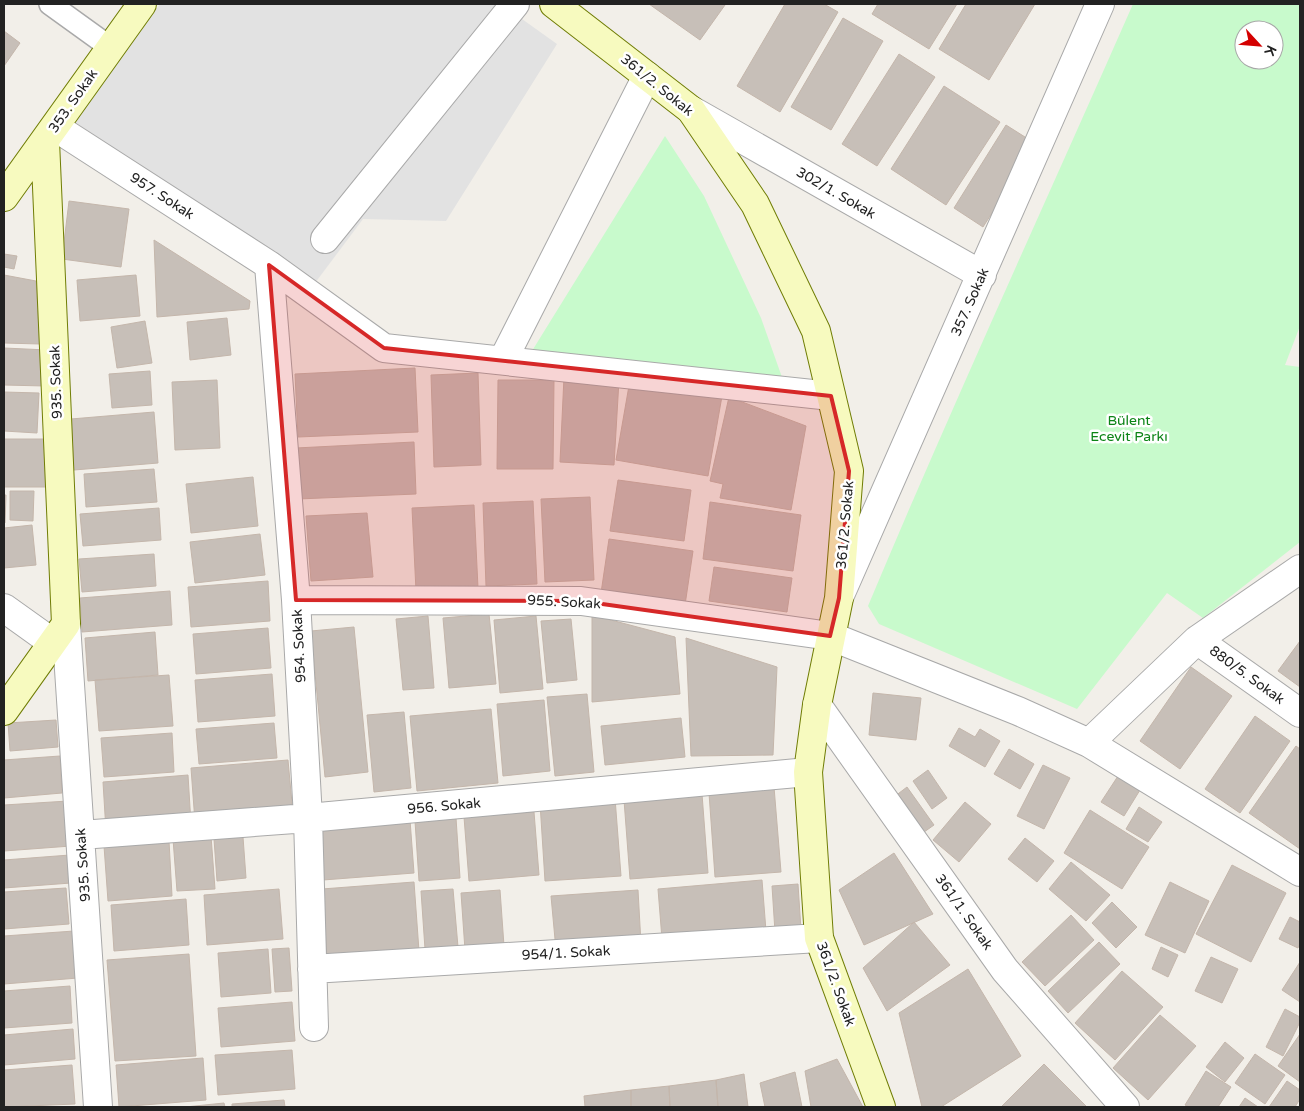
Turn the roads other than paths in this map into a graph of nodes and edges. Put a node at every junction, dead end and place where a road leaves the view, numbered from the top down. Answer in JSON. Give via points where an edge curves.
{"nodes":[{"id":1,"x":50,"y":4,"type":"edge"},
{"id":2,"x":142,"y":4,"type":"edge"},
{"id":3,"x":515,"y":4,"type":"edge"},
{"id":4,"x":554,"y":4,"type":"edge"},
{"id":5,"x":1100,"y":4,"type":"edge"},
{"id":6,"x":111,"y":48,"type":"junction"},
{"id":7,"x":647,"y":76,"type":"junction"},
{"id":8,"x":691,"y":110,"type":"junction"},
{"id":9,"x":50,"y":134,"type":"junction"},
{"id":10,"x":4,"y":197,"type":"edge"},
{"id":11,"x":325,"y":239,"type":"dead end"},
{"id":12,"x":269,"y":265,"type":"junction"},
{"id":13,"x":982,"y":276,"type":"junction"},
{"id":14,"x":503,"y":360,"type":"junction"},
{"id":15,"x":831,"y":396,"type":"junction"},
{"id":16,"x":1300,"y":569,"type":"edge"},
{"id":17,"x":839,"y":598,"type":"junction"},
{"id":18,"x":296,"y":600,"type":"junction"},
{"id":19,"x":4,"y":608,"type":"edge"},
{"id":20,"x":59,"y":633,"type":"junction"},
{"id":21,"x":830,"y":636,"type":"junction"},
{"id":22,"x":1197,"y":640,"type":"junction"},
{"id":23,"x":817,"y":705,"type":"junction"},
{"id":24,"x":4,"y":711,"type":"edge"},
{"id":25,"x":1300,"y":713,"type":"edge"},
{"id":26,"x":1089,"y":743,"type":"junction"},
{"id":27,"x":808,"y":772,"type":"junction"},
{"id":28,"x":308,"y":818,"type":"junction"},
{"id":29,"x":81,"y":835,"type":"junction"},
{"id":30,"x":1300,"y":872,"type":"edge"},
{"id":31,"x":819,"y":938,"type":"junction"},
{"id":32,"x":312,"y":969,"type":"junction"},
{"id":33,"x":314,"y":1027,"type":"dead end"},
{"id":34,"x":98,"y":1107,"type":"edge"},
{"id":35,"x":880,"y":1107,"type":"edge"},
{"id":36,"x":1125,"y":1107,"type":"edge"}],
"edges":[{"from":1,"to":6,"type":"lane"},
{"from":2,"to":6,"type":"street","name":"353. Sokak"},
{"from":3,"to":11,"type":"street"},
{"from":4,"to":7,"type":"street","name":"361/2. Sokak"},
{"from":5,"to":13,"type":"street","name":"357. Sokak"},
{"from":6,"to":9,"type":"street","name":"353. Sokak"},
{"from":7,"to":8,"type":"street","name":"361/2. Sokak"},
{"from":7,"to":14,"type":"street"},
{"from":8,"to":13,"type":"street","name":"302/1. Sokak"},
{"from":8,"to":15,"type":"street","name":"361/2. Sokak","via":[[755,204],[816,331]]},
{"from":9,"to":10,"type":"street","name":"353. Sokak"},
{"from":9,"to":12,"type":"street","name":"957. Sokak"},
{"from":9,"to":20,"type":"street","name":"935. Sokak"},
{"from":12,"to":14,"type":"street","name":"957. Sokak","via":[[384,348]]},
{"from":12,"to":18,"type":"street","name":"954. Sokak"},
{"from":13,"to":17,"type":"street","name":"357. Sokak"},
{"from":14,"to":15,"type":"street","name":"957. Sokak"},
{"from":15,"to":17,"type":"street","name":"361/2. Sokak","via":[[849,471]]},
{"from":16,"to":22,"type":"street","name":"880/5. Sokak"},
{"from":17,"to":21,"type":"street","name":"361/2. Sokak"},
{"from":18,"to":21,"type":"street","name":"955. Sokak","via":[[581,601]]},
{"from":18,"to":28,"type":"street","name":"954. Sokak"},
{"from":19,"to":20,"type":"street"},
{"from":20,"to":24,"type":"street"},
{"from":20,"to":29,"type":"street","name":"935. Sokak"},
{"from":21,"to":23,"type":"street","name":"361/2. Sokak"},
{"from":21,"to":26,"type":"street","name":"955. Sokak"},
{"from":22,"to":25,"type":"street","name":"880/5. Sokak"},
{"from":22,"to":26,"type":"street"},
{"from":23,"to":27,"type":"street","name":"361/2. Sokak"},
{"from":23,"to":36,"type":"street","name":"361/1. Sokak","via":[[1005,970]]},
{"from":26,"to":30,"type":"street","name":"955. Sokak"},
{"from":27,"to":28,"type":"street","name":"956. Sokak"},
{"from":27,"to":31,"type":"street","name":"361/2. Sokak"},
{"from":28,"to":29,"type":"street","name":"956. Sokak"},
{"from":28,"to":32,"type":"street","name":"954. Sokak"},
{"from":29,"to":34,"type":"street","name":"935. Sokak"},
{"from":31,"to":32,"type":"street","name":"954/1. Sokak"},
{"from":31,"to":35,"type":"street","name":"361/2. Sokak"},
{"from":32,"to":33,"type":"street","name":"954. Sokak"}]}
